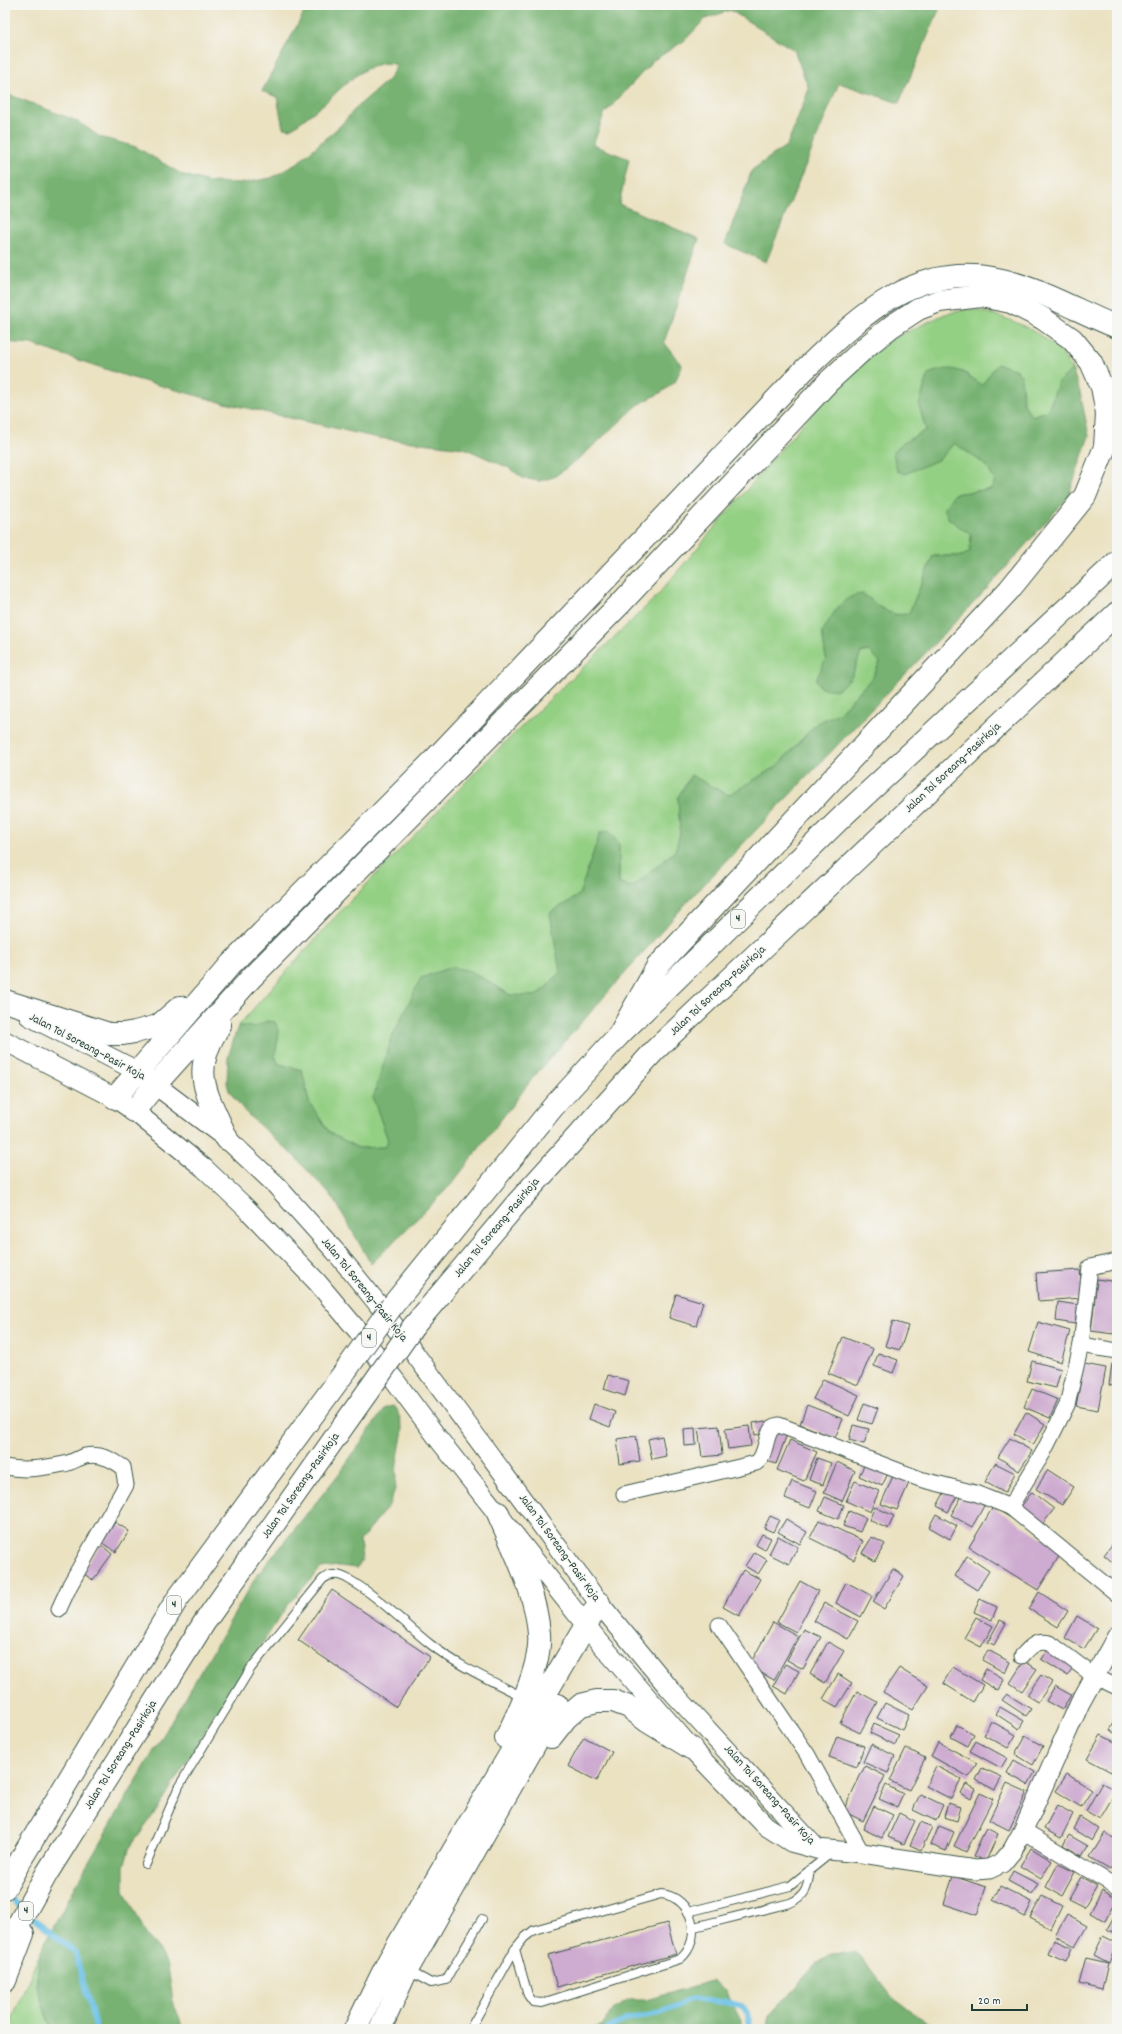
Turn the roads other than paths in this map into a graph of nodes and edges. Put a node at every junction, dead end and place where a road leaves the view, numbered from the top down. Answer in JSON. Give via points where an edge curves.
{"nodes":[{"id":1,"x":1117,"y":327,"type":"edge"},
{"id":2,"x":1117,"y":562,"type":"edge"},
{"id":3,"x":1117,"y":613,"type":"edge"},
{"id":4,"x":231,"y":964,"type":"junction"},
{"id":5,"x":252,"y":977,"type":"junction"},
{"id":6,"x":5,"y":1002,"type":"edge"},
{"id":7,"x":619,"y":1036,"type":"junction"},
{"id":8,"x":5,"y":1041,"type":"edge"},
{"id":9,"x":137,"y":1072,"type":"junction"},
{"id":10,"x":155,"y":1085,"type":"junction"},
{"id":11,"x":115,"y":1098,"type":"junction"},
{"id":12,"x":134,"y":1111,"type":"junction"},
{"id":13,"x":227,"y":1139,"type":"junction"},
{"id":14,"x":1117,"y":1261,"type":"edge"},
{"id":15,"x":1081,"y":1345,"type":"junction"},
{"id":16,"x":1117,"y":1351,"type":"edge"},
{"id":17,"x":5,"y":1467,"type":"edge"},
{"id":18,"x":624,"y":1494,"type":"dead end"},
{"id":19,"x":1010,"y":1507,"type":"junction"},
{"id":20,"x":498,"y":1513,"type":"junction"},
{"id":21,"x":1117,"y":1594,"type":"edge"},
{"id":22,"x":60,"y":1609,"type":"dead end"},
{"id":23,"x":604,"y":1609,"type":"junction"},
{"id":24,"x":719,"y":1625,"type":"dead end"},
{"id":25,"x":591,"y":1632,"type":"junction"},
{"id":26,"x":1117,"y":1636,"type":"edge"},
{"id":27,"x":1022,"y":1656,"type":"dead end"},
{"id":28,"x":1094,"y":1676,"type":"junction"},
{"id":29,"x":1117,"y":1687,"type":"edge"},
{"id":30,"x":524,"y":1698,"type":"junction"},
{"id":31,"x":692,"y":1748,"type":"junction"},
{"id":32,"x":505,"y":1794,"type":"junction"},
{"id":33,"x":1023,"y":1832,"type":"junction"},
{"id":34,"x":459,"y":1841,"type":"junction"},
{"id":35,"x":826,"y":1850,"type":"junction"},
{"id":36,"x":862,"y":1853,"type":"junction"},
{"id":37,"x":146,"y":1864,"type":"dead end"},
{"id":38,"x":810,"y":1869,"type":"junction"},
{"id":39,"x":1117,"y":1887,"type":"edge"},
{"id":40,"x":5,"y":1888,"type":"edge"},
{"id":41,"x":688,"y":1912,"type":"junction"},
{"id":42,"x":482,"y":1919,"type":"dead end"},
{"id":43,"x":694,"y":1927,"type":"junction"},
{"id":44,"x":515,"y":1949,"type":"junction"},
{"id":45,"x":10,"y":1952,"type":"edge"},
{"id":46,"x":398,"y":1965,"type":"junction"},
{"id":47,"x":5,"y":1981,"type":"edge"},
{"id":48,"x":355,"y":2029,"type":"edge"},
{"id":49,"x":380,"y":2029,"type":"edge"},
{"id":50,"x":470,"y":2029,"type":"edge"}],
"edges":[{"from":1,"to":4,"type":"highway","via":[[1022,286],[993,278],[968,276],[932,279],[893,295],[856,320],[804,370],[434,760]]},
{"from":2,"to":7,"type":"highway","number":"4","via":[[844,815]]},
{"from":3,"to":45,"type":"highway","name":"Jalan Tol Soreang–Pasirkoja","bridge":true,"via":[[655,1050],[518,1202],[413,1327],[204,1623],[45,1877]]},
{"from":4,"to":6,"type":"highway","via":[[158,1026],[135,1032],[109,1034]]},
{"from":4,"to":9,"type":"highway"},
{"from":5,"to":7,"type":"highway","via":[[621,603],[828,382],[867,346],[918,309],[939,301],[981,296],[1011,302],[1042,318],[1072,339],[1091,362],[1102,387],[1107,413],[1105,447],[1085,496],[1009,590],[656,967]]},
{"from":5,"to":10,"type":"highway"},
{"from":5,"to":13,"type":"highway","via":[[211,1038],[202,1063],[206,1091]]},
{"from":6,"to":9,"type":"street","name":"Jalan Tol Soreang–Pasir Koja"},
{"from":7,"to":40,"type":"highway","number":"4","bridge":true,"via":[[553,1107],[392,1306],[176,1601]]},
{"from":8,"to":11,"type":"street","name":"Jalan Tol Soreang–Pasir Koja"},
{"from":9,"to":10,"type":"street","name":"Jalan Tol Soreang–Pasir Koja"},
{"from":9,"to":11,"type":"highway"},
{"from":10,"to":12,"type":"highway"},
{"from":10,"to":13,"type":"street","name":"Jalan Tol Soreang–Pasir Koja"},
{"from":11,"to":12,"type":"street","name":"Jalan Tol Soreang–Pasir Koja"},
{"from":12,"to":20,"type":"street","name":"Jalan Tol Soreang–Pasir Koja","via":[[204,1168],[316,1282],[358,1331],[440,1441]]},
{"from":13,"to":23,"type":"street","name":"Jalan Tol Soreang–Pasir Koja","via":[[274,1183],[378,1304]]},
{"from":14,"to":15,"type":"street","via":[[1090,1267]]},
{"from":15,"to":16,"type":"street"},
{"from":15,"to":19,"type":"street","via":[[1067,1405],[1044,1453]]},
{"from":17,"to":22,"type":"street","via":[[21,1470],[66,1464],[86,1456],[113,1460],[123,1467],[126,1485],[70,1585]]},
{"from":18,"to":19,"type":"street","via":[[756,1463],[762,1459],[770,1430],[779,1425],[920,1478],[976,1493]]},
{"from":19,"to":21,"type":"street"},
{"from":20,"to":25,"type":"street","name":"Jalan Tol Soreang–Pasir Koja"},
{"from":20,"to":30,"type":"highway","via":[[529,1588],[540,1635],[534,1670]]},
{"from":23,"to":25,"type":"highway"},
{"from":23,"to":35,"type":"street","name":"Jalan Tol Soreang–Pasir Koja","via":[[669,1688]]},
{"from":24,"to":36,"type":"street","via":[[807,1754]]},
{"from":25,"to":31,"type":"street","name":"Jalan Tol Soreang–Pasir Koja"},
{"from":25,"to":32,"type":"highway"},
{"from":25,"to":34,"type":"highway"},
{"from":26,"to":28,"type":"street"},
{"from":27,"to":28,"type":"street","via":[[1035,1643],[1050,1642]]},
{"from":28,"to":29,"type":"street"},
{"from":28,"to":33,"type":"street"},
{"from":30,"to":34,"type":"highway"},
{"from":30,"to":37,"type":"lane","via":[[477,1674],[432,1645],[348,1579],[330,1575],[323,1579],[251,1668],[179,1786]]},
{"from":31,"to":32,"type":"highway","via":[[629,1707],[613,1701],[597,1701],[581,1706],[566,1718]]},
{"from":31,"to":35,"type":"street","name":"Jalan Tol Soreang–Pasir Koja","via":[[766,1826],[790,1842]]},
{"from":32,"to":46,"type":"highway"},
{"from":33,"to":36,"type":"street","via":[[1002,1863],[975,1870]]},
{"from":33,"to":39,"type":"street"},
{"from":34,"to":46,"type":"highway"},
{"from":35,"to":36,"type":"street"},
{"from":35,"to":38,"type":"lane"},
{"from":38,"to":41,"type":"lane","via":[[790,1886]]},
{"from":38,"to":43,"type":"lane","via":[[806,1891],[800,1899],[790,1904]]},
{"from":41,"to":43,"type":"lane"},
{"from":41,"to":44,"type":"lane","via":[[680,1900],[661,1894],[534,1930]]},
{"from":42,"to":46,"type":"lane","via":[[446,1980],[431,1982]]},
{"from":43,"to":44,"type":"lane","via":[[688,1952],[680,1958],[542,2003],[534,2002],[528,1995]]},
{"from":44,"to":50,"type":"lane"},
{"from":45,"to":47,"type":"highway","name":"Jalan Tol Soreang–Pasirkoja"},
{"from":46,"to":48,"type":"highway"},
{"from":46,"to":49,"type":"highway"}]}
